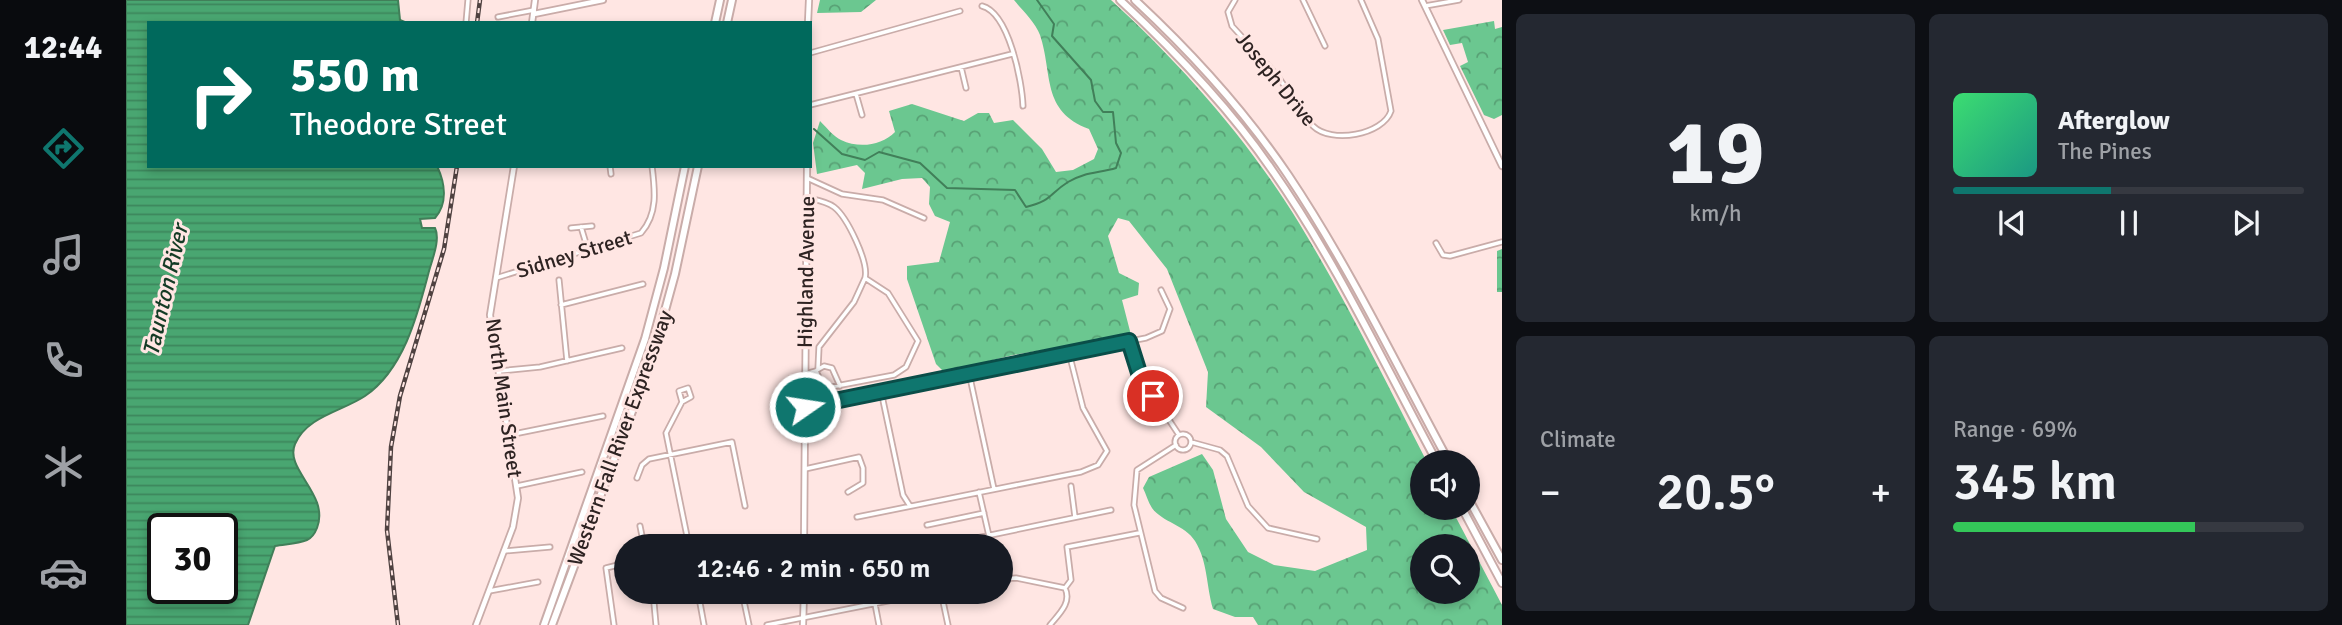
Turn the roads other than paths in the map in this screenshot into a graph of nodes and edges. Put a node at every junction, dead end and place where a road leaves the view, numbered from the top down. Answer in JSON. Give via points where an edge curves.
{"nodes":[{"id":1,"x":468,"y":0,"type":"edge"},
{"id":2,"x":535,"y":0,"type":"edge"},
{"id":3,"x":603,"y":0,"type":"edge"},
{"id":4,"x":720,"y":0,"type":"edge"},
{"id":5,"x":732,"y":0,"type":"edge"},
{"id":6,"x":808,"y":0,"type":"edge"},
{"id":7,"x":1120,"y":0,"type":"edge"},
{"id":8,"x":1135,"y":0,"type":"edge"},
{"id":9,"x":1235,"y":0,"type":"edge"},
{"id":10,"x":1303,"y":0,"type":"edge"},
{"id":11,"x":1361,"y":0,"type":"edge"},
{"id":12,"x":1422,"y":0,"type":"edge"},
{"id":13,"x":1459,"y":0,"type":"edge"},
{"id":14,"x":982,"y":6,"type":"dead end"},
{"id":15,"x":1425,"y":6,"type":"junction"},
{"id":16,"x":960,"y":11,"type":"dead end"},
{"id":17,"x":534,"y":12,"type":"junction"},
{"id":18,"x":498,"y":18,"type":"dead end"},
{"id":19,"x":466,"y":21,"type":"edge"},
{"id":20,"x":532,"y":21,"type":"edge"},
{"id":21,"x":715,"y":21,"type":"edge"},
{"id":22,"x":727,"y":21,"type":"edge"},
{"id":23,"x":808,"y":21,"type":"edge"},
{"id":24,"x":1325,"y":46,"type":"dead end"},
{"id":25,"x":812,"y":52,"type":"edge"},
{"id":26,"x":1012,"y":54,"type":"junction"},
{"id":27,"x":961,"y":67,"type":"junction"},
{"id":28,"x":966,"y":88,"type":"dead end"},
{"id":29,"x":856,"y":94,"type":"junction"},
{"id":30,"x":812,"y":105,"type":"edge"},
{"id":31,"x":1023,"y":106,"type":"dead end"},
{"id":32,"x":862,"y":115,"type":"dead end"},
{"id":33,"x":1502,"y":166,"type":"edge"},
{"id":34,"x":514,"y":168,"type":"edge"},
{"id":35,"x":610,"y":168,"type":"edge"},
{"id":36,"x":652,"y":168,"type":"edge"},
{"id":37,"x":685,"y":168,"type":"edge"},
{"id":38,"x":698,"y":168,"type":"edge"},
{"id":39,"x":807,"y":168,"type":"edge"},
{"id":40,"x":611,"y":174,"type":"dead end"},
{"id":41,"x":807,"y":178,"type":"junction"},
{"id":42,"x":807,"y":198,"type":"junction"},
{"id":43,"x":924,"y":218,"type":"dead end"},
{"id":44,"x":592,"y":226,"type":"dead end"},
{"id":45,"x":581,"y":227,"type":"junction"},
{"id":46,"x":571,"y":228,"type":"dead end"},
{"id":47,"x":1502,"y":242,"type":"edge"},
{"id":48,"x":1436,"y":243,"type":"dead end"},
{"id":49,"x":588,"y":250,"type":"junction"},
{"id":50,"x":496,"y":278,"type":"junction"},
{"id":51,"x":865,"y":278,"type":"junction"},
{"id":52,"x":559,"y":280,"type":"dead end"},
{"id":53,"x":643,"y":284,"type":"dead end"},
{"id":54,"x":1161,"y":290,"type":"dead end"},
{"id":55,"x":561,"y":305,"type":"junction"},
{"id":56,"x":1129,"y":341,"type":"junction"},
{"id":57,"x":622,"y":348,"type":"dead end"},
{"id":58,"x":1069,"y":353,"type":"junction"},
{"id":59,"x":566,"y":361,"type":"junction"},
{"id":60,"x":817,"y":370,"type":"junction"},
{"id":61,"x":499,"y":371,"type":"junction"},
{"id":62,"x":968,"y":373,"type":"junction"},
{"id":63,"x":805,"y":374,"type":"junction"},
{"id":64,"x":839,"y":386,"type":"junction"},
{"id":65,"x":881,"y":391,"type":"junction"},
{"id":66,"x":682,"y":402,"type":"dead end"},
{"id":67,"x":805,"y":407,"type":"junction"},
{"id":68,"x":603,"y":416,"type":"dead end"},
{"id":69,"x":509,"y":435,"type":"junction"},
{"id":70,"x":1179,"y":435,"type":"junction"},
{"id":71,"x":1191,"y":442,"type":"junction"},
{"id":72,"x":1176,"y":445,"type":"junction"},
{"id":73,"x":1430,"y":450,"type":"edge"},
{"id":74,"x":1443,"y":450,"type":"edge"},
{"id":75,"x":671,"y":455,"type":"junction"},
{"id":76,"x":805,"y":468,"type":"junction"},
{"id":77,"x":582,"y":472,"type":"dead end"},
{"id":78,"x":638,"y":478,"type":"dead end"},
{"id":79,"x":517,"y":486,"type":"junction"},
{"id":80,"x":1071,"y":486,"type":"dead end"},
{"id":81,"x":993,"y":489,"type":"junction"},
{"id":82,"x":848,"y":492,"type":"dead end"},
{"id":83,"x":979,"y":492,"type":"junction"},
{"id":84,"x":745,"y":506,"type":"dead end"},
{"id":85,"x":910,"y":506,"type":"junction"},
{"id":86,"x":1111,"y":510,"type":"dead end"},
{"id":87,"x":984,"y":513,"type":"junction"},
{"id":88,"x":857,"y":517,"type":"dead end"},
{"id":89,"x":1075,"y":517,"type":"junction"},
{"id":90,"x":1468,"y":520,"type":"edge"},
{"id":91,"x":1480,"y":520,"type":"edge"},
{"id":92,"x":927,"y":525,"type":"dead end"},
{"id":93,"x":640,"y":526,"type":"dead end"},
{"id":94,"x":1140,"y":533,"type":"junction"},
{"id":95,"x":642,"y":534,"type":"edge"},
{"id":96,"x":687,"y":534,"type":"edge"},
{"id":97,"x":804,"y":534,"type":"edge"},
{"id":98,"x":989,"y":534,"type":"edge"},
{"id":99,"x":998,"y":534,"type":"edge"},
{"id":100,"x":1317,"y":539,"type":"dead end"},
{"id":101,"x":550,"y":547,"type":"dead end"},
{"id":102,"x":504,"y":551,"type":"junction"},
{"id":103,"x":1502,"y":560,"type":"edge"},
{"id":104,"x":614,"y":566,"type":"edge"},
{"id":105,"x":1013,"y":578,"type":"edge"},
{"id":106,"x":538,"y":582,"type":"dead end"},
{"id":107,"x":1502,"y":583,"type":"edge"},
{"id":108,"x":1065,"y":588,"type":"junction"},
{"id":109,"x":489,"y":591,"type":"junction"},
{"id":110,"x":654,"y":604,"type":"edge"},
{"id":111,"x":700,"y":604,"type":"edge"},
{"id":112,"x":745,"y":604,"type":"edge"},
{"id":113,"x":804,"y":604,"type":"edge"},
{"id":114,"x":875,"y":604,"type":"joint"},
{"id":115,"x":944,"y":604,"type":"edge"},
{"id":116,"x":1184,"y":608,"type":"dead end"},
{"id":117,"x":803,"y":622,"type":"edge"},
{"id":118,"x":476,"y":625,"type":"edge"},
{"id":119,"x":544,"y":625,"type":"edge"},
{"id":120,"x":552,"y":625,"type":"edge"},
{"id":121,"x":614,"y":625,"type":"edge"},
{"id":122,"x":656,"y":625,"type":"edge"},
{"id":123,"x":704,"y":625,"type":"edge"},
{"id":124,"x":749,"y":625,"type":"edge"},
{"id":125,"x":767,"y":625,"type":"edge"},
{"id":126,"x":879,"y":625,"type":"edge"},
{"id":127,"x":948,"y":625,"type":"edge"},
{"id":128,"x":1050,"y":625,"type":"edge"}],
"edges":[{"from":1,"to":19,"type":"street"},
{"from":2,"to":17,"type":"main road"},
{"from":3,"to":17,"type":"main road"},
{"from":4,"to":21,"type":"highway"},
{"from":5,"to":22,"type":"highway"},
{"from":6,"to":23,"type":"main road"},
{"from":7,"to":73,"type":"highway","via":[[1205,85],[1273,171],[1327,259]]},
{"from":8,"to":74,"type":"highway","via":[[1212,77],[1288,175],[1331,244]]},
{"from":9,"to":11,"type":"street","name":"Joseph Drive","via":[[1228,12],[1232,26],[1315,128],[1336,136],[1378,127],[1391,113],[1378,39]]},
{"from":10,"to":24,"type":"street"},
{"from":12,"to":15,"type":"main road"},
{"from":13,"to":15,"type":"street"},
{"from":14,"to":26,"type":"street","via":[[1000,18]]},
{"from":15,"to":33,"type":"main road"},
{"from":16,"to":25,"type":"street"},
{"from":17,"to":18,"type":"street"},
{"from":17,"to":20,"type":"main road"},
{"from":26,"to":27,"type":"street"},
{"from":26,"to":31,"type":"street"},
{"from":27,"to":28,"type":"street"},
{"from":27,"to":29,"type":"street"},
{"from":29,"to":30,"type":"street"},
{"from":29,"to":32,"type":"street"},
{"from":34,"to":50,"type":"main road","name":"North Main Street"},
{"from":35,"to":40,"type":"street"},
{"from":36,"to":49,"type":"street","name":"Sidney Street","via":[[655,198],[648,224],[637,235]]},
{"from":37,"to":119,"type":"highway","name":"Western Fall River Expressway","via":[[645,339]]},
{"from":38,"to":120,"type":"highway","name":"Western Fall River Expressway","via":[[676,274],[650,365]]},
{"from":39,"to":41,"type":"main road","name":"Highland Avenue"},
{"from":41,"to":42,"type":"main road","name":"Highland Avenue"},
{"from":41,"to":43,"type":"street","via":[[842,194],[880,199]]},
{"from":42,"to":51,"type":"street","via":[[830,205],[840,214],[866,262]]},
{"from":42,"to":63,"type":"main road","name":"Highland Avenue"},
{"from":44,"to":45,"type":"street"},
{"from":45,"to":46,"type":"street"},
{"from":45,"to":49,"type":"street"},
{"from":47,"to":48,"type":"street","via":[[1450,256],[1443,255]]},
{"from":49,"to":50,"type":"street","name":"Sidney Street"},
{"from":50,"to":61,"type":"main road","name":"North Main Street","via":[[490,315]]},
{"from":51,"to":60,"type":"street","via":[[854,302],[819,347]]},
{"from":51,"to":64,"type":"street","via":[[888,293],[918,343],[899,373]]},
{"from":52,"to":55,"type":"street"},
{"from":53,"to":55,"type":"street"},
{"from":54,"to":56,"type":"street","via":[[1170,304],[1167,324],[1154,335]]},
{"from":55,"to":59,"type":"street"},
{"from":56,"to":58,"type":"street"},
{"from":56,"to":70,"type":"street","via":[[1140,376]]},
{"from":57,"to":59,"type":"street"},
{"from":58,"to":62,"type":"street"},
{"from":58,"to":81,"type":"street","via":[[1083,408],[1105,444],[1106,455],[1084,471]]},
{"from":59,"to":61,"type":"street"},
{"from":60,"to":63,"type":"street"},
{"from":60,"to":64,"type":"street","via":[[826,386]]},
{"from":60,"to":64,"type":"street","via":[[834,369]]},
{"from":61,"to":69,"type":"main road","name":"North Main Street"},
{"from":62,"to":65,"type":"street"},
{"from":62,"to":81,"type":"street"},
{"from":63,"to":67,"type":"main road","name":"Highland Avenue"},
{"from":65,"to":67,"type":"street"},
{"from":65,"to":85,"type":"street","via":[[902,493]]},
{"from":66,"to":75,"type":"street","via":[[667,426]]},
{"from":67,"to":76,"type":"main road","name":"Highland Avenue"},
{"from":68,"to":69,"type":"street"},
{"from":69,"to":79,"type":"main road","name":"North Main Street"},
{"from":70,"to":71,"type":"street","via":[[1187,435]]},
{"from":70,"to":72,"type":"street"},
{"from":71,"to":72,"type":"street","via":[[1184,449]]},
{"from":71,"to":100,"type":"street","via":[[1227,456],[1248,506],[1268,528]]},
{"from":72,"to":94,"type":"street","via":[[1142,464],[1135,475],[1134,505]]},
{"from":75,"to":78,"type":"street","via":[[646,461]]},
{"from":75,"to":84,"type":"street","via":[[732,442]]},
{"from":75,"to":96,"type":"street"},
{"from":76,"to":82,"type":"street","via":[[859,457],[863,483]]},
{"from":76,"to":97,"type":"main road","name":"Highland Avenue"},
{"from":77,"to":79,"type":"street"},
{"from":79,"to":102,"type":"main road","name":"North Main Street","via":[[517,511]]},
{"from":80,"to":89,"type":"street"},
{"from":81,"to":83,"type":"street"},
{"from":83,"to":85,"type":"street"},
{"from":83,"to":87,"type":"street"},
{"from":85,"to":88,"type":"street"},
{"from":86,"to":89,"type":"street"},
{"from":87,"to":92,"type":"street"},
{"from":87,"to":98,"type":"street"},
{"from":89,"to":99,"type":"street"},
{"from":90,"to":107,"type":"highway"},
{"from":91,"to":103,"type":"highway"},
{"from":93,"to":95,"type":"street"},
{"from":94,"to":108,"type":"street","via":[[1067,547],[1072,580]]},
{"from":94,"to":116,"type":"street","via":[[1155,591]]},
{"from":101,"to":102,"type":"street"},
{"from":102,"to":109,"type":"main road","name":"North Main Street"},
{"from":104,"to":121,"type":"street","via":[[606,568]]},
{"from":105,"to":108,"type":"street"},
{"from":106,"to":109,"type":"street"},
{"from":108,"to":128,"type":"street","via":[[1066,605]]},
{"from":109,"to":118,"type":"main road","name":"North Main Street"},
{"from":110,"to":122,"type":"street"},
{"from":111,"to":123,"type":"street"},
{"from":112,"to":124,"type":"street"},
{"from":113,"to":117,"type":"main road"},
{"from":114,"to":117,"type":"street"},
{"from":114,"to":126,"type":"street"},
{"from":115,"to":127,"type":"street"},
{"from":117,"to":125,"type":"street"}]}
